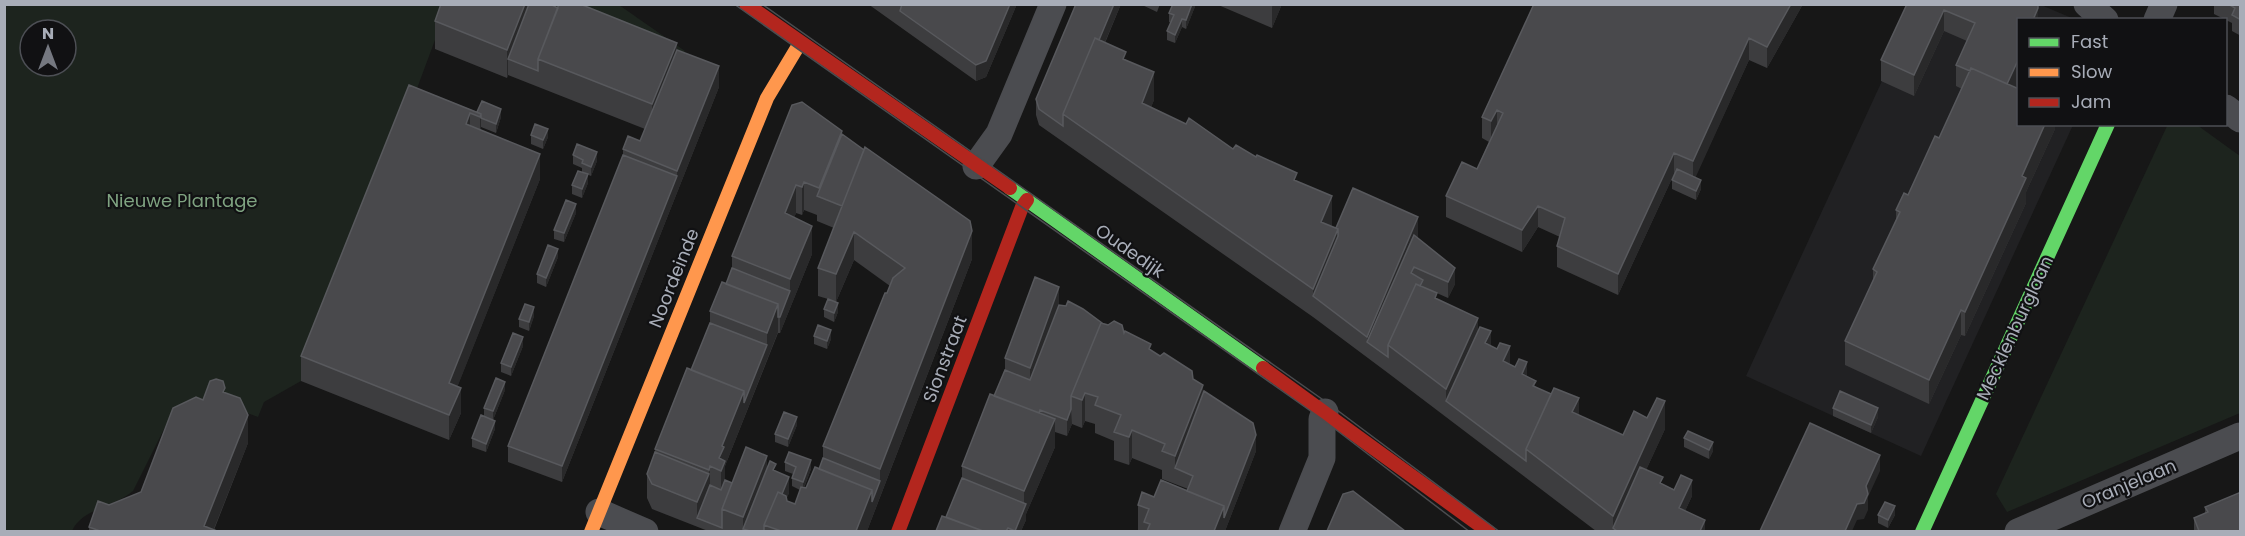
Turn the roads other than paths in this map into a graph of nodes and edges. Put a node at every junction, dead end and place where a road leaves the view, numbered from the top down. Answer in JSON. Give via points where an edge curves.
{"nodes":[{"id":1,"x":746,"y":4,"type":"edge"},
{"id":2,"x":1053,"y":4,"type":"edge"},
{"id":3,"x":2087,"y":4,"type":"edge"},
{"id":4,"x":2164,"y":4,"type":"edge"},
{"id":5,"x":2103,"y":18,"type":"edge"},
{"id":6,"x":2158,"y":18,"type":"edge"},
{"id":7,"x":800,"y":43,"type":"junction"},
{"id":8,"x":2227,"y":109,"type":"edge"},
{"id":9,"x":2241,"y":119,"type":"edge"},
{"id":10,"x":2107,"y":126,"type":"edge"},
{"id":11,"x":976,"y":166,"type":"junction"},
{"id":12,"x":1027,"y":200,"type":"junction"},
{"id":13,"x":1325,"y":412,"type":"junction"},
{"id":14,"x":2241,"y":436,"type":"edge"},
{"id":15,"x":595,"y":522,"type":"edge"},
{"id":16,"x":645,"y":531,"type":"edge"},
{"id":17,"x":898,"y":531,"type":"edge"},
{"id":18,"x":1292,"y":531,"type":"edge"},
{"id":19,"x":1489,"y":531,"type":"edge"},
{"id":20,"x":1922,"y":531,"type":"edge"},
{"id":21,"x":2018,"y":531,"type":"edge"}],
"edges":[{"from":1,"to":7,"type":"street","name":"Oudedijk"},
{"from":2,"to":11,"type":"street","via":[[999,134]]},
{"from":3,"to":5,"type":"street"},
{"from":4,"to":6,"type":"street"},
{"from":7,"to":11,"type":"street","name":"Oudedijk"},
{"from":7,"to":15,"type":"street","name":"Noordeinde","via":[[767,98]]},
{"from":8,"to":9,"type":"street"},
{"from":10,"to":20,"type":"street","name":"Mecklenburglaan"},
{"from":11,"to":12,"type":"street","name":"Oudedijk"},
{"from":12,"to":13,"type":"street","name":"Oudedijk"},
{"from":12,"to":17,"type":"street","name":"Sionstraat"},
{"from":13,"to":18,"type":"street","via":[[1322,458]]},
{"from":13,"to":19,"type":"street","name":"Oudedijk"},
{"from":14,"to":21,"type":"street","name":"Oranjelaan"},
{"from":15,"to":16,"type":"street"}]}
